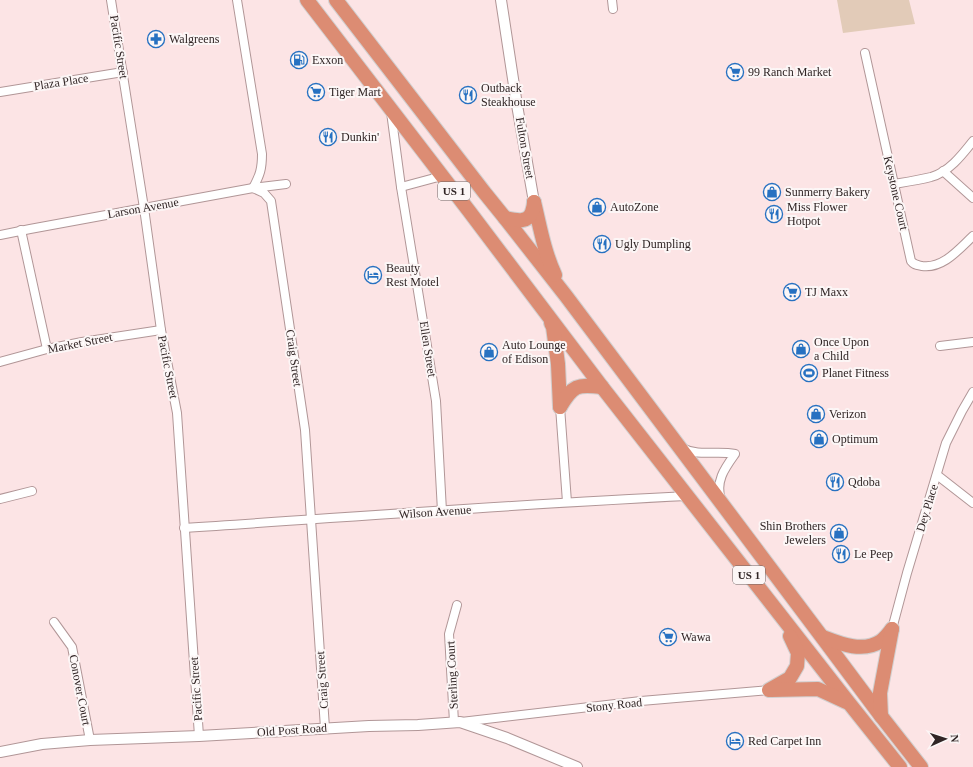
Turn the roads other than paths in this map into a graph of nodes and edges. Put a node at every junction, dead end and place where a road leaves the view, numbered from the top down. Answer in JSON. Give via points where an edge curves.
{"nodes":[{"id":1,"x":111,"y":0,"type":"edge"},
{"id":2,"x":238,"y":0,"type":"edge"},
{"id":3,"x":307,"y":0,"type":"edge"},
{"id":4,"x":336,"y":0,"type":"edge"},
{"id":5,"x":501,"y":0,"type":"edge"},
{"id":6,"x":612,"y":0,"type":"edge"},
{"id":7,"x":613,"y":9,"type":"dead end"},
{"id":8,"x":865,"y":53,"type":"dead end"},
{"id":9,"x":123,"y":72,"type":"junction"},
{"id":10,"x":0,"y":92,"type":"edge"},
{"id":11,"x":391,"y":109,"type":"junction"},
{"id":12,"x":973,"y":141,"type":"edge"},
{"id":13,"x":943,"y":172,"type":"junction"},
{"id":14,"x":442,"y":176,"type":"junction"},
{"id":15,"x":286,"y":184,"type":"dead end"},
{"id":16,"x":894,"y":184,"type":"junction"},
{"id":17,"x":401,"y":187,"type":"junction"},
{"id":18,"x":254,"y":188,"type":"junction"},
{"id":19,"x":973,"y":198,"type":"edge"},
{"id":20,"x":534,"y":202,"type":"junction"},
{"id":21,"x":144,"y":208,"type":"junction"},
{"id":22,"x":505,"y":218,"type":"junction"},
{"id":23,"x":21,"y":230,"type":"junction"},
{"id":24,"x":0,"y":235,"type":"edge"},
{"id":25,"x":973,"y":236,"type":"edge"},
{"id":26,"x":528,"y":290,"type":"junction"},
{"id":27,"x":566,"y":296,"type":"junction"},
{"id":28,"x":161,"y":330,"type":"junction"},
{"id":29,"x":973,"y":342,"type":"edge"},
{"id":30,"x":940,"y":346,"type":"dead end"},
{"id":31,"x":47,"y":349,"type":"junction"},
{"id":32,"x":0,"y":362,"type":"edge"},
{"id":33,"x":602,"y":387,"type":"junction"},
{"id":34,"x":973,"y":392,"type":"edge"},
{"id":35,"x":560,"y":407,"type":"junction"},
{"id":36,"x":679,"y":447,"type":"junction"},
{"id":37,"x":937,"y":475,"type":"junction"},
{"id":38,"x":32,"y":491,"type":"dead end"},
{"id":39,"x":687,"y":496,"type":"junction"},
{"id":40,"x":0,"y":498,"type":"edge"},
{"id":41,"x":567,"y":502,"type":"junction"},
{"id":42,"x":973,"y":503,"type":"edge"},
{"id":43,"x":723,"y":505,"type":"junction"},
{"id":44,"x":442,"y":511,"type":"junction"},
{"id":45,"x":310,"y":520,"type":"junction"},
{"id":46,"x":184,"y":528,"type":"junction"},
{"id":47,"x":767,"y":599,"type":"junction"},
{"id":48,"x":457,"y":605,"type":"dead end"},
{"id":49,"x":54,"y":622,"type":"dead end"},
{"id":50,"x":892,"y":629,"type":"junction"},
{"id":51,"x":822,"y":637,"type":"junction"},
{"id":52,"x":769,"y":690,"type":"junction"},
{"id":53,"x":849,"y":703,"type":"junction"},
{"id":54,"x":881,"y":716,"type":"junction"},
{"id":55,"x":457,"y":722,"type":"junction"},
{"id":56,"x":325,"y":728,"type":"junction"},
{"id":57,"x":199,"y":736,"type":"junction"},
{"id":58,"x":90,"y":740,"type":"junction"},
{"id":59,"x":0,"y":752,"type":"edge"},
{"id":60,"x":577,"y":767,"type":"edge"},
{"id":61,"x":900,"y":767,"type":"edge"},
{"id":62,"x":921,"y":767,"type":"edge"}],
"edges":[{"from":1,"to":9,"type":"street","name":"Pacific Street"},
{"from":2,"to":18,"type":"street","via":[[262,154],[260,174]]},
{"from":3,"to":11,"type":"highway","number":"US 1"},
{"from":4,"to":22,"type":"highway","number":"US 1"},
{"from":5,"to":20,"type":"street","name":"Fulton Street"},
{"from":6,"to":7,"type":"street"},
{"from":8,"to":16,"type":"street","name":"Keystone Court"},
{"from":9,"to":10,"type":"street","name":"Plaza Place"},
{"from":9,"to":21,"type":"street","name":"Pacific Street"},
{"from":11,"to":14,"type":"highway","number":"US 1"},
{"from":11,"to":17,"type":"street","name":"Ellen Street"},
{"from":12,"to":13,"type":"street","via":[[962,156]]},
{"from":13,"to":16,"type":"street","via":[[931,177]]},
{"from":13,"to":19,"type":"street"},
{"from":14,"to":17,"type":"street"},
{"from":14,"to":26,"type":"highway","number":"US 1"},
{"from":15,"to":18,"type":"street","name":"Larson Avenue"},
{"from":16,"to":25,"type":"street","name":"Keystone Court","via":[[913,263],[926,266],[938,264],[952,256]]},
{"from":17,"to":44,"type":"street","name":"Ellen Street","via":[[436,402]]},
{"from":18,"to":21,"type":"street","name":"Larson Avenue"},
{"from":18,"to":45,"type":"street","name":"Craig Street","via":[[271,201],[305,430]]},
{"from":20,"to":22,"type":"highway","via":[[532,213],[525,220]]},
{"from":20,"to":27,"type":"highway","via":[[549,261]]},
{"from":21,"to":23,"type":"street","name":"Larson Avenue"},
{"from":21,"to":28,"type":"street","name":"Pacific Street"},
{"from":22,"to":27,"type":"highway","number":"US 1"},
{"from":23,"to":24,"type":"street","name":"Larson Avenue"},
{"from":23,"to":31,"type":"street"},
{"from":26,"to":33,"type":"highway","number":"US 1"},
{"from":26,"to":35,"type":"highway","via":[[553,327]]},
{"from":27,"to":36,"type":"highway","number":"US 1"},
{"from":28,"to":31,"type":"street","name":"Market Street"},
{"from":28,"to":46,"type":"street","name":"Pacific Street","via":[[177,413]]},
{"from":29,"to":30,"type":"street"},
{"from":31,"to":32,"type":"street","name":"Market Street"},
{"from":33,"to":35,"type":"highway","via":[[580,386],[568,394]]},
{"from":33,"to":39,"type":"highway","number":"US 1"},
{"from":34,"to":37,"type":"street","name":"Dey Place","via":[[946,443]]},
{"from":35,"to":41,"type":"street"},
{"from":36,"to":43,"type":"highway","number":"US 1"},
{"from":36,"to":43,"type":"street","via":[[690,452],[735,454],[724,469],[720,481]]},
{"from":37,"to":42,"type":"street"},
{"from":37,"to":50,"type":"street","name":"Dey Place"},
{"from":38,"to":40,"type":"street"},
{"from":39,"to":41,"type":"street","name":"Wilson Avenue"},
{"from":39,"to":47,"type":"highway","number":"US 1"},
{"from":41,"to":44,"type":"street","name":"Wilson Avenue"},
{"from":43,"to":51,"type":"highway","number":"US 1"},
{"from":44,"to":45,"type":"street","name":"Wilson Avenue"},
{"from":45,"to":46,"type":"street","name":"Wilson Avenue"},
{"from":45,"to":56,"type":"street","name":"Craig Street"},
{"from":46,"to":57,"type":"street","name":"Pacific Street"},
{"from":47,"to":52,"type":"highway","via":[[792,638],[798,653],[797,666],[790,678]]},
{"from":47,"to":53,"type":"highway","number":"US 1"},
{"from":48,"to":55,"type":"street","name":"Sterling Court","via":[[449,634]]},
{"from":49,"to":58,"type":"street","name":"Conover Court","via":[[72,647]]},
{"from":50,"to":51,"type":"highway","via":[[881,641],[862,647]]},
{"from":50,"to":54,"type":"highway","via":[[880,693]]},
{"from":51,"to":54,"type":"highway","number":"US 1"},
{"from":52,"to":53,"type":"highway","via":[[818,689]]},
{"from":52,"to":55,"type":"street","name":"Stony Road","via":[[641,701]]},
{"from":53,"to":61,"type":"highway","number":"US 1"},
{"from":54,"to":62,"type":"highway","number":"US 1"},
{"from":55,"to":56,"type":"street","name":"Old Post Road"},
{"from":55,"to":60,"type":"street","name":"Old Post Road","via":[[507,738]]},
{"from":56,"to":57,"type":"street","name":"Old Post Road"},
{"from":57,"to":58,"type":"street","name":"Old Post Road"},
{"from":58,"to":59,"type":"street","name":"Old Post Road","via":[[42,744]]}]}
